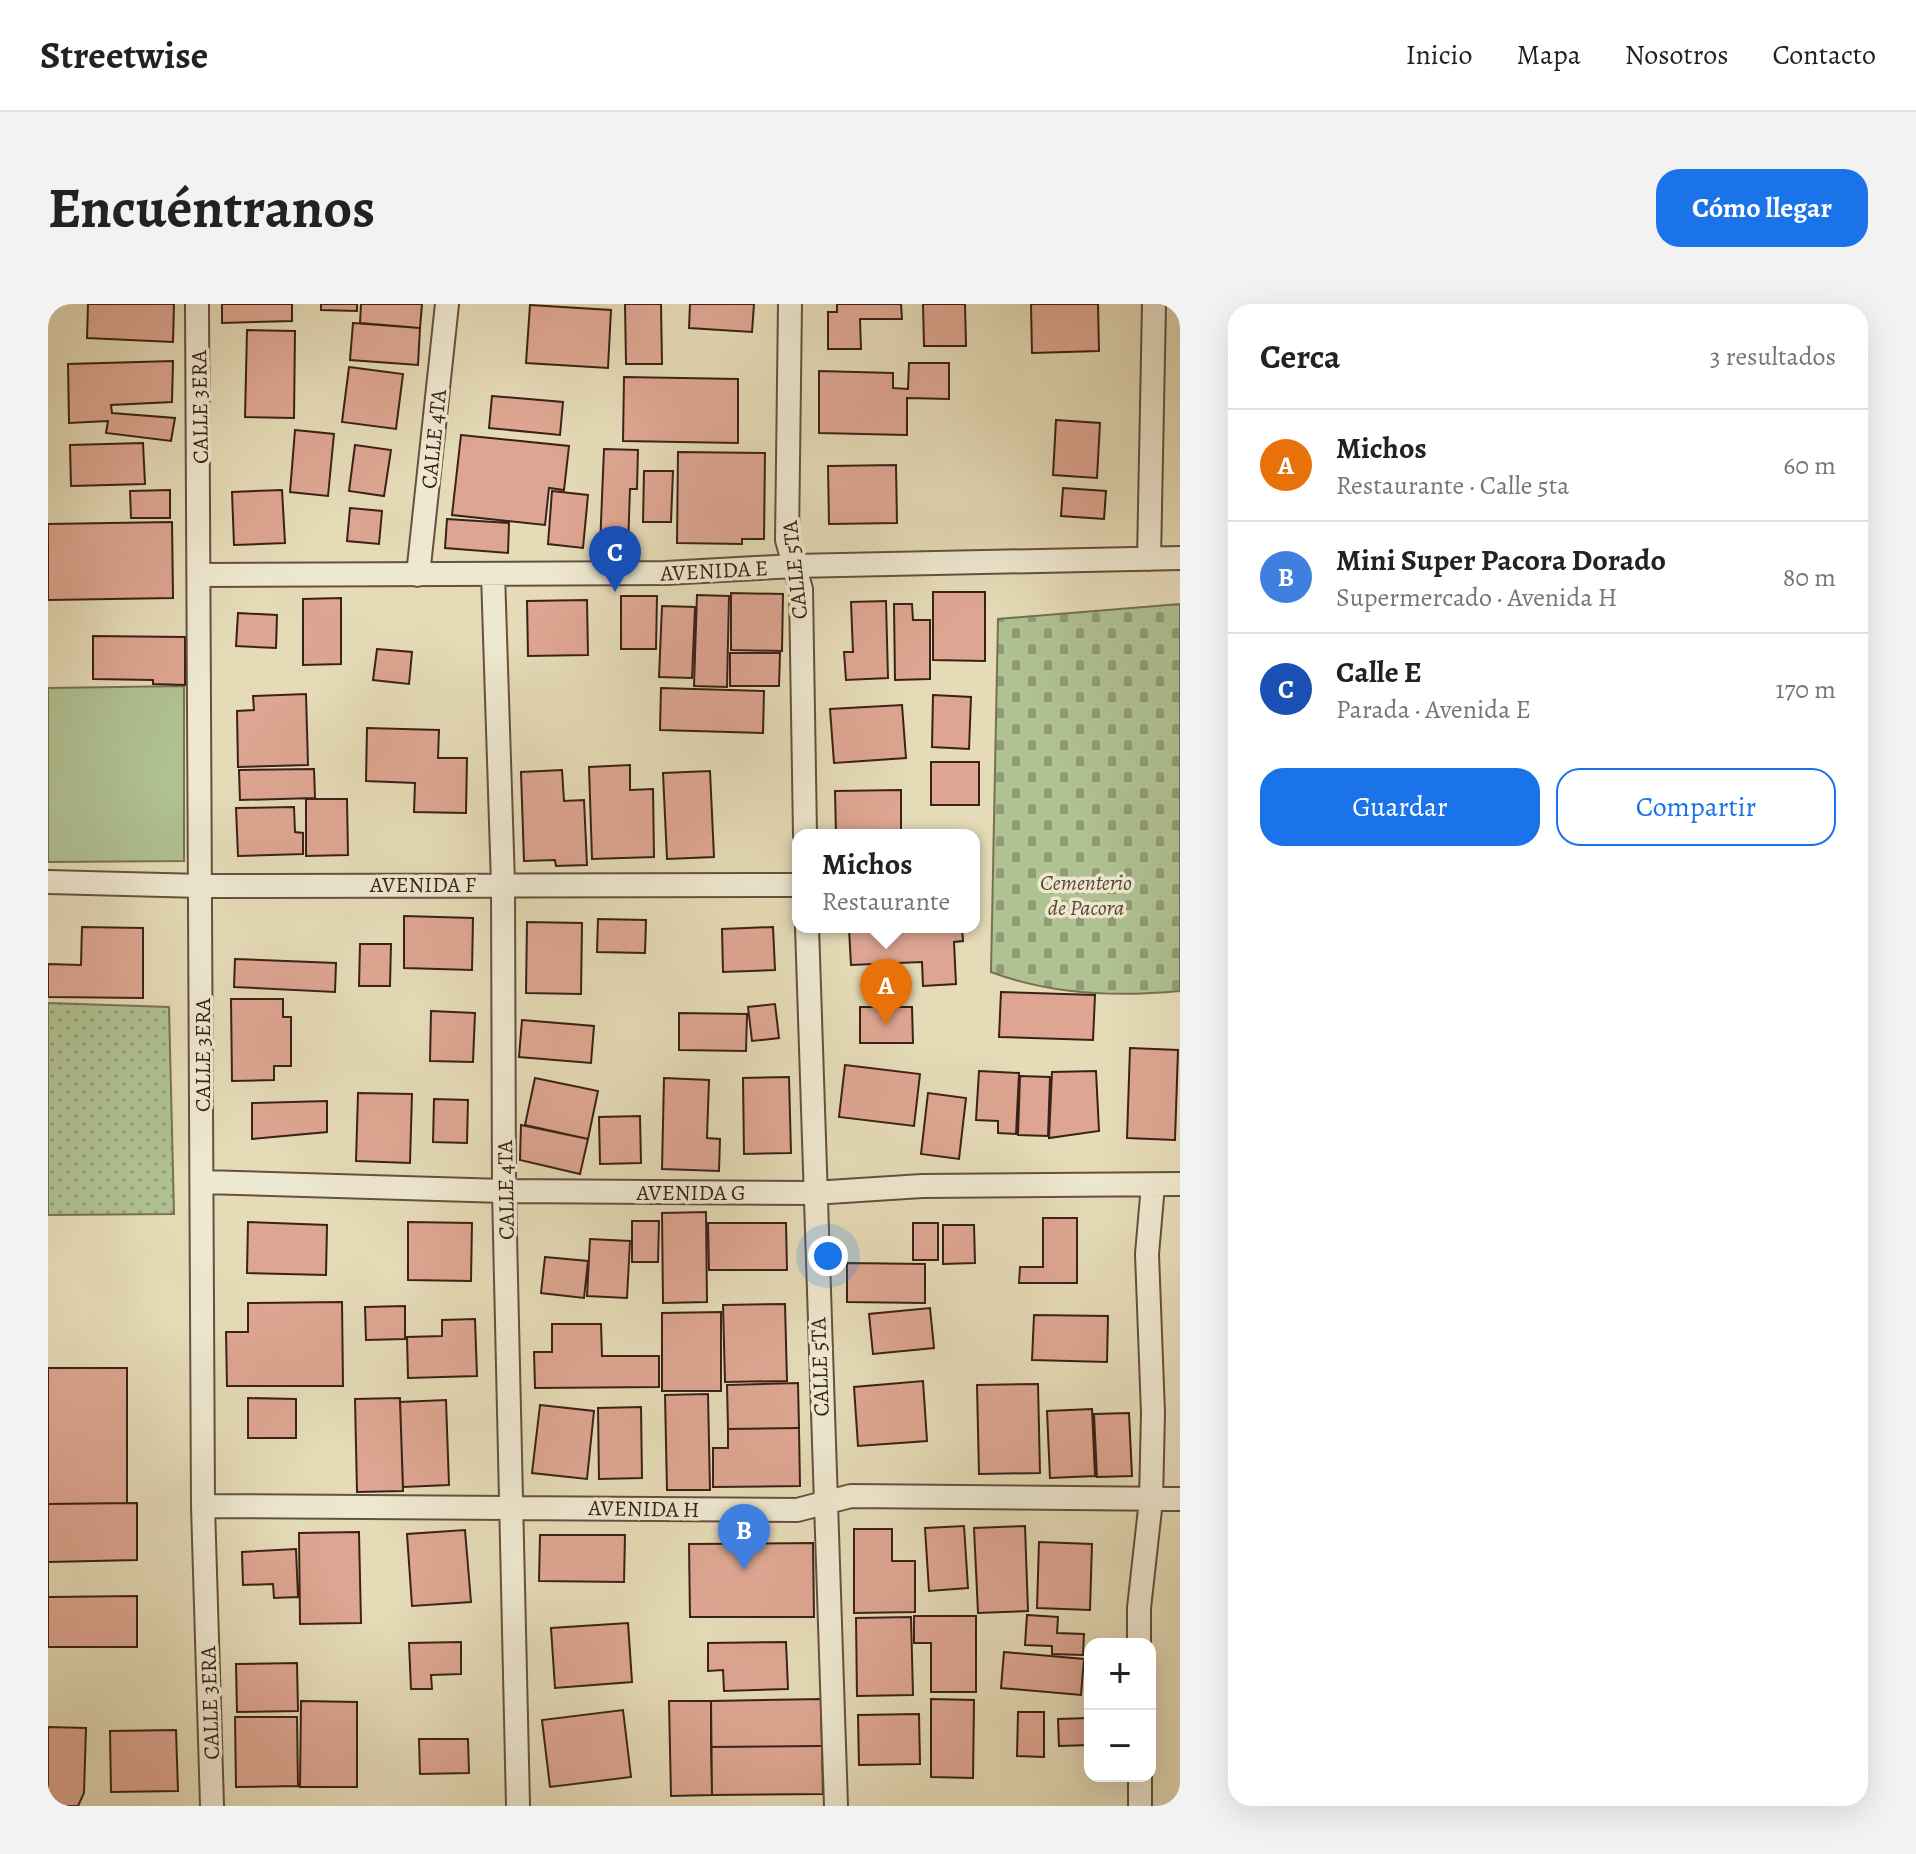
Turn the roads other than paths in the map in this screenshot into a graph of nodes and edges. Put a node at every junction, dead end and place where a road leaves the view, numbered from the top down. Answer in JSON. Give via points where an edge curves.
{"nodes":[{"id":1,"x":197,"y":304,"type":"edge"},
{"id":2,"x":447,"y":304,"type":"edge"},
{"id":3,"x":790,"y":304,"type":"edge"},
{"id":4,"x":1154,"y":304,"type":"edge"},
{"id":5,"x":1180,"y":558,"type":"edge"},
{"id":6,"x":1149,"y":559,"type":"junction"},
{"id":7,"x":794,"y":566,"type":"junction"},
{"id":8,"x":493,"y":574,"type":"junction"},
{"id":9,"x":201,"y":575,"type":"junction"},
{"id":10,"x":418,"y":575,"type":"junction"},
{"id":11,"x":805,"y":829,"type":"edge"},
{"id":12,"x":48,"y":882,"type":"edge"},
{"id":13,"x":503,"y":884,"type":"junction"},
{"id":14,"x":792,"y":885,"type":"edge"},
{"id":15,"x":202,"y":886,"type":"junction"},
{"id":16,"x":807,"y":933,"type":"edge"},
{"id":17,"x":202,"y":1182,"type":"junction"},
{"id":18,"x":1180,"y":1184,"type":"edge"},
{"id":19,"x":1153,"y":1185,"type":"junction"},
{"id":20,"x":504,"y":1191,"type":"junction"},
{"id":21,"x":813,"y":1193,"type":"junction"},
{"id":22,"x":1180,"y":1499,"type":"edge"},
{"id":23,"x":1151,"y":1500,"type":"junction"},
{"id":24,"x":824,"y":1503,"type":"junction"},
{"id":25,"x":203,"y":1506,"type":"junction"},
{"id":26,"x":512,"y":1506,"type":"junction"},
{"id":27,"x":1139,"y":1638,"type":"edge"},
{"id":28,"x":1140,"y":1782,"type":"edge"},
{"id":29,"x":212,"y":1806,"type":"edge"},
{"id":30,"x":518,"y":1806,"type":"edge"},
{"id":31,"x":836,"y":1806,"type":"edge"},
{"id":32,"x":1140,"y":1806,"type":"edge"}],
"edges":[{"from":1,"to":9,"type":"street","name":"CALLE 3ERA"},
{"from":2,"to":10,"type":"street","name":"CALLE 4TA"},
{"from":3,"to":7,"type":"street","name":"CALLE 5TA","via":[[787,540]]},
{"from":4,"to":6,"type":"street"},
{"from":5,"to":6,"type":"street","name":"AVENIDA E"},
{"from":6,"to":7,"type":"street","name":"AVENIDA E"},
{"from":7,"to":8,"type":"street","name":"AVENIDA E"},
{"from":7,"to":11,"type":"street","name":"CALLE 5TA","via":[[801,589]]},
{"from":8,"to":10,"type":"street","name":"AVENIDA E"},
{"from":8,"to":13,"type":"street","name":"CALLE 4TA"},
{"from":9,"to":10,"type":"street","name":"AVENIDA E"},
{"from":9,"to":15,"type":"street","name":"CALLE 3ERA"},
{"from":12,"to":15,"type":"street","name":"AVENIDA F"},
{"from":13,"to":14,"type":"street","name":"AVENIDA F"},
{"from":13,"to":15,"type":"street","name":"AVENIDA F"},
{"from":13,"to":20,"type":"street","name":"CALLE 4TA"},
{"from":15,"to":17,"type":"street","name":"CALLE 3ERA"},
{"from":16,"to":21,"type":"street","name":"CALLE 5TA"},
{"from":17,"to":20,"type":"street","name":"AVENIDA G"},
{"from":17,"to":25,"type":"street","name":"CALLE 3ERA"},
{"from":18,"to":19,"type":"street","name":"AVENIDA G"},
{"from":19,"to":21,"type":"street","name":"AVENIDA G","via":[[922,1186]]},
{"from":19,"to":23,"type":"street","via":[[1147,1254]]},
{"from":20,"to":21,"type":"street","name":"AVENIDA G"},
{"from":20,"to":26,"type":"street","name":"CALLE 4TA"},
{"from":21,"to":24,"type":"street","name":"CALLE 5TA"},
{"from":22,"to":23,"type":"street","name":"AVENIDA H"},
{"from":23,"to":24,"type":"street","name":"AVENIDA H","via":[[851,1496]]},
{"from":23,"to":27,"type":"street"},
{"from":24,"to":26,"type":"street","name":"AVENIDA H","via":[[797,1510]]},
{"from":24,"to":31,"type":"street","name":"CALLE 5TA"},
{"from":25,"to":26,"type":"street","name":"AVENIDA H"},
{"from":25,"to":29,"type":"street","name":"CALLE 3ERA"},
{"from":26,"to":30,"type":"street","name":"CALLE 4TA"},
{"from":28,"to":32,"type":"street"}]}
